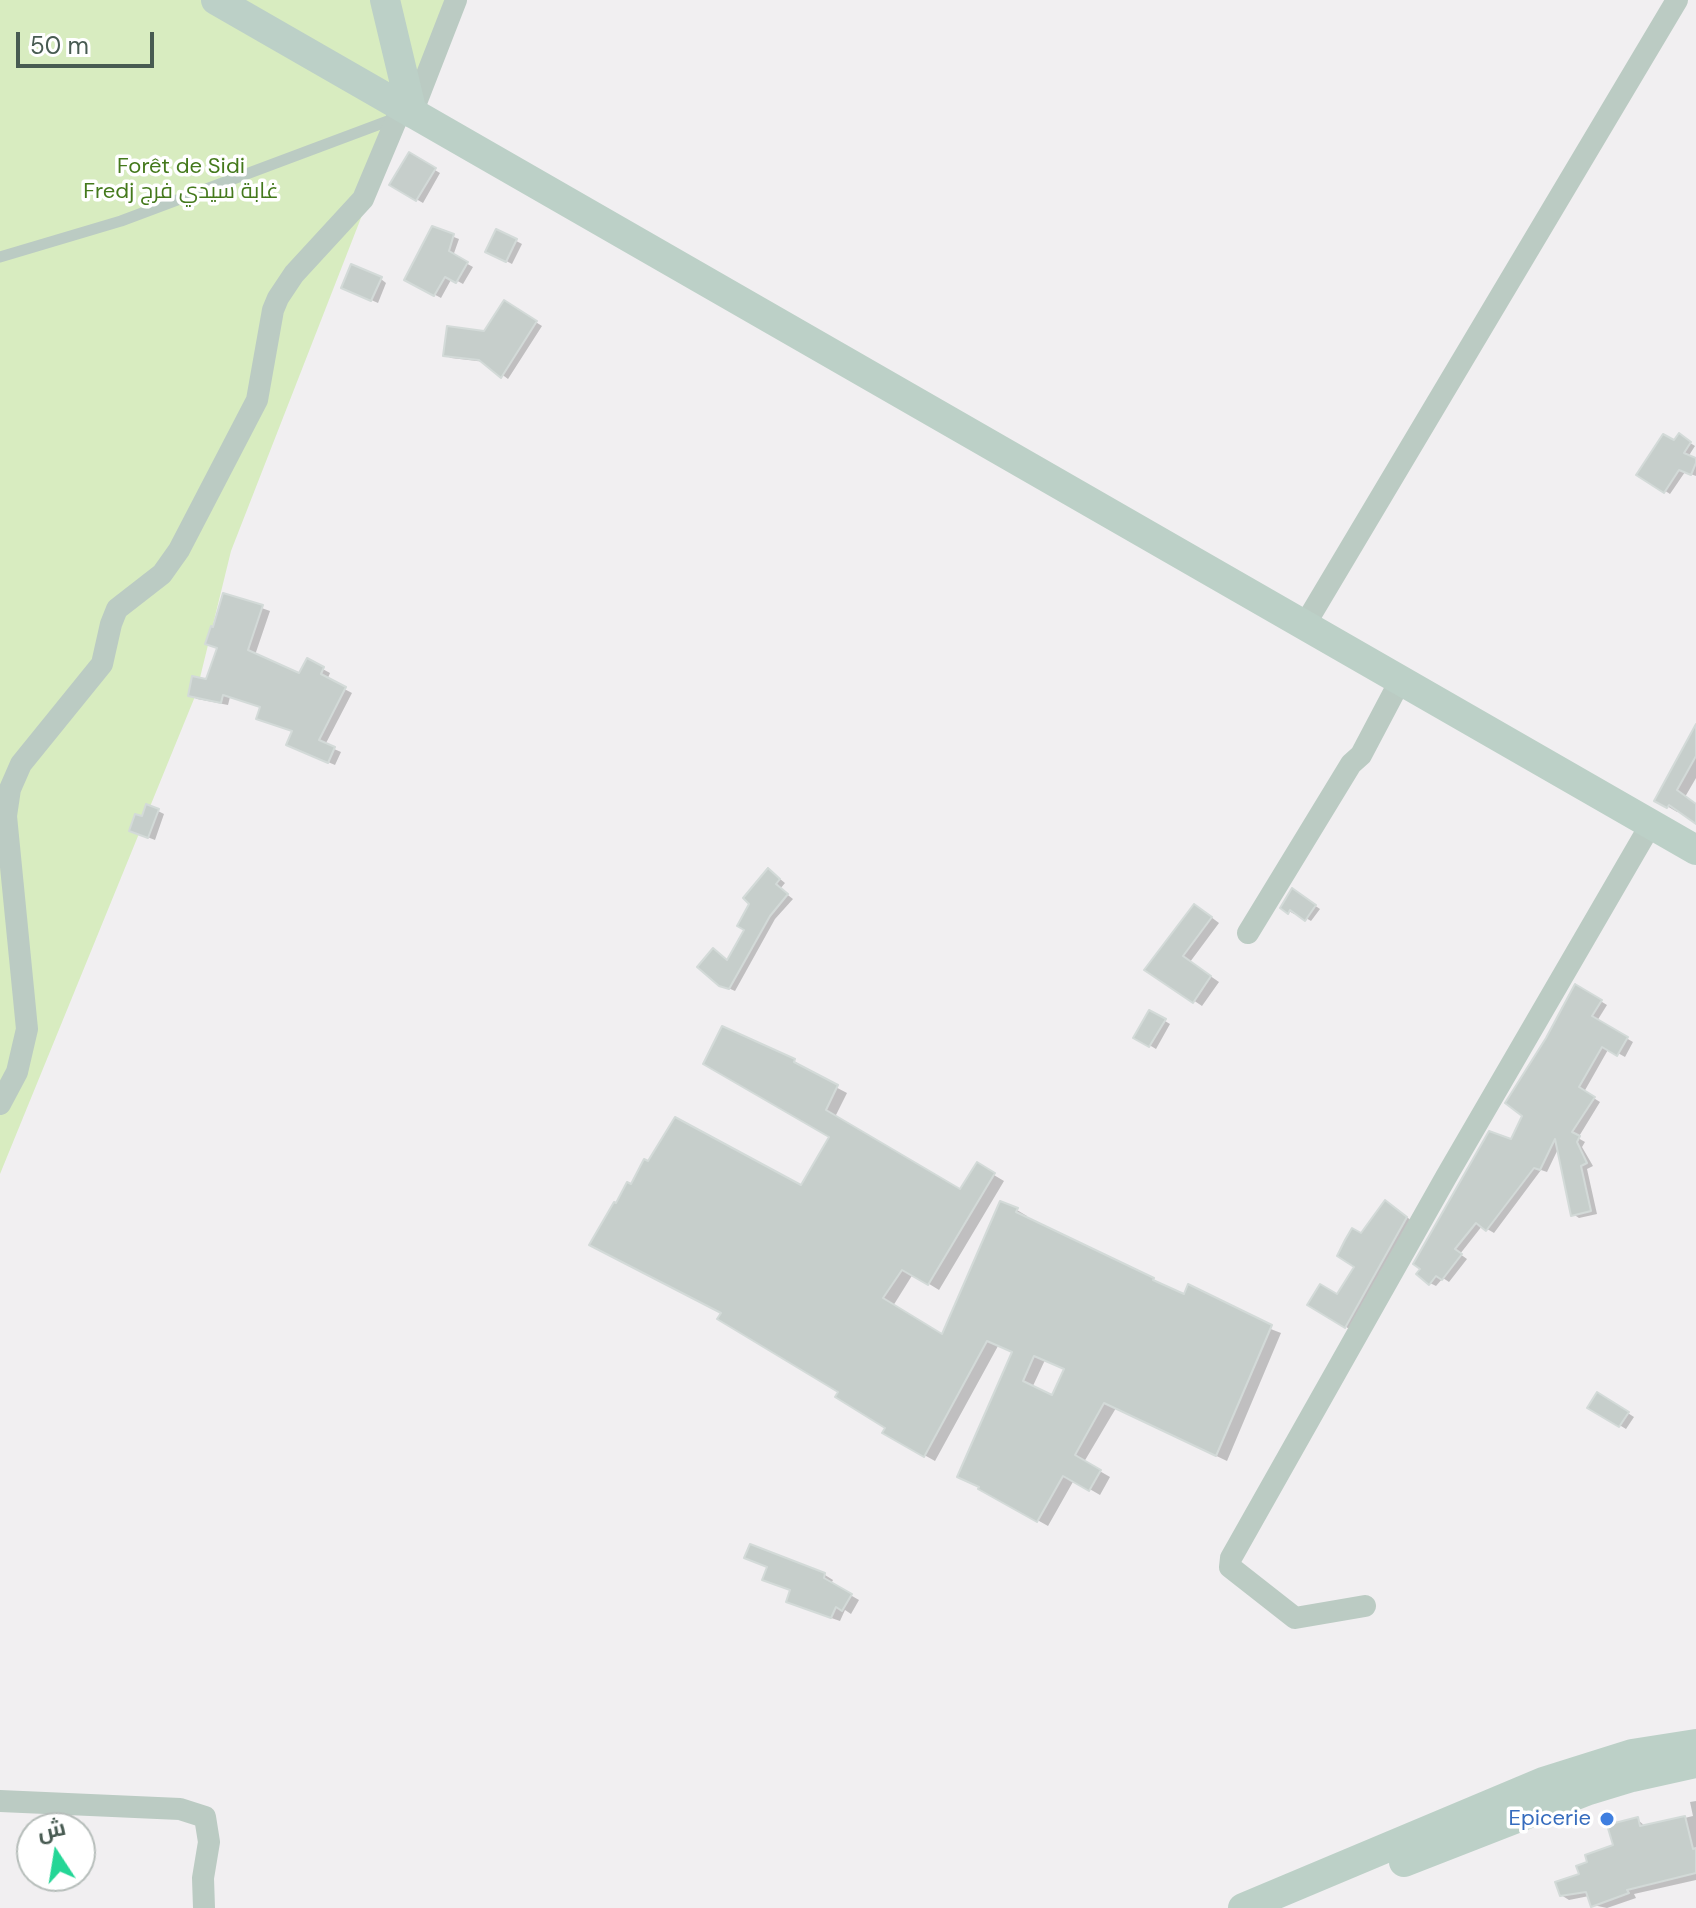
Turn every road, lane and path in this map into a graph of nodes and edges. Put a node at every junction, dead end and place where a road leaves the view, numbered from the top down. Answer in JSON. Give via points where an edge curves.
{"nodes":[{"id":1,"x":216,"y":0,"type":"edge"},
{"id":2,"x":385,"y":0,"type":"edge"},
{"id":3,"x":456,"y":0,"type":"edge"},
{"id":4,"x":1677,"y":0,"type":"edge"},
{"id":5,"x":404,"y":115,"type":"junction"},
{"id":6,"x":0,"y":257,"type":"edge"},
{"id":7,"x":1304,"y":626,"type":"junction"},
{"id":8,"x":1400,"y":681,"type":"junction"},
{"id":9,"x":1651,"y":824,"type":"junction"},
{"id":10,"x":1696,"y":850,"type":"edge"},
{"id":11,"x":1248,"y":933,"type":"dead end"},
{"id":12,"x":0,"y":1104,"type":"edge"},
{"id":13,"x":1365,"y":1606,"type":"dead end"},
{"id":14,"x":1696,"y":1744,"type":"edge"},
{"id":15,"x":1696,"y":1763,"type":"edge"},
{"id":16,"x":0,"y":1801,"type":"edge"},
{"id":17,"x":204,"y":1908,"type":"edge"},
{"id":18,"x":1243,"y":1908,"type":"edge"},
{"id":19,"x":1295,"y":1908,"type":"edge"}],
"edges":[{"from":1,"to":5,"type":"main road"},
{"from":2,"to":5,"type":"main road"},
{"from":3,"to":5,"type":"street"},
{"from":4,"to":7,"type":"street"},
{"from":5,"to":6,"type":"lane","via":[[121,221]]},
{"from":5,"to":7,"type":"main road"},
{"from":5,"to":12,"type":"street","via":[[357,209],[278,298],[257,400],[179,550],[162,574],[117,609],[102,664],[21,764],[10,789],[6,816],[27,1029],[17,1072]]},
{"from":7,"to":8,"type":"main road"},
{"from":8,"to":9,"type":"main road"},
{"from":8,"to":11,"type":"street","via":[[1361,755]]},
{"from":9,"to":10,"type":"main road"},
{"from":9,"to":13,"type":"street","via":[[1231,1558],[1230,1567],[1295,1618]]},
{"from":14,"to":18,"type":"main road","via":[[1632,1754],[1543,1782]]},
{"from":15,"to":19,"type":"main road","via":[[1632,1777],[1541,1807]]},
{"from":16,"to":17,"type":"street","via":[[180,1809],[205,1817],[209,1842]]}]}
